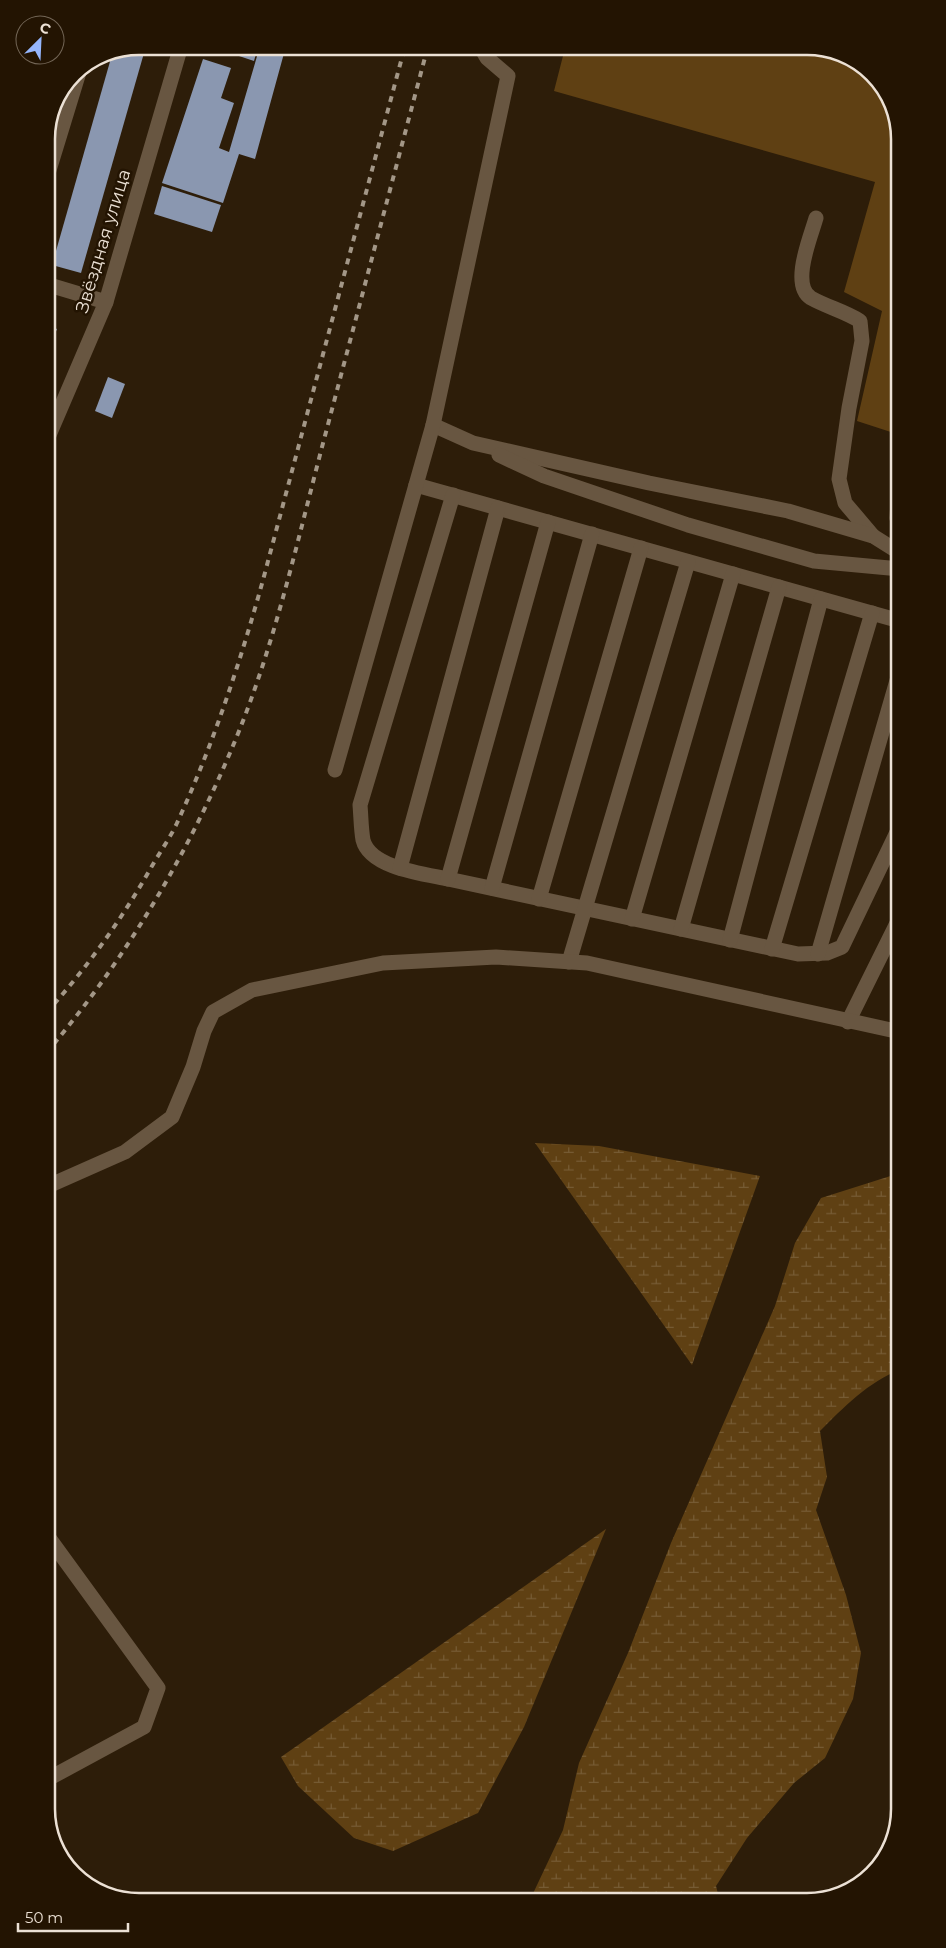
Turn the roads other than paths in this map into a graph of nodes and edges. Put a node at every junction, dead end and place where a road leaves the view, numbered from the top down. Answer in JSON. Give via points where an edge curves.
{"nodes":[{"id":1,"x":178,"y":55,"type":"edge"},
{"id":2,"x":485,"y":55,"type":"edge"},
{"id":3,"x":75,"y":84,"type":"edge"},
{"id":4,"x":55,"y":151,"type":"edge"},
{"id":5,"x":816,"y":218,"type":"dead end"},
{"id":6,"x":55,"y":287,"type":"edge"},
{"id":7,"x":106,"y":302,"type":"junction"},
{"id":8,"x":55,"y":421,"type":"edge"},
{"id":9,"x":433,"y":425,"type":"junction"},
{"id":10,"x":473,"y":443,"type":"junction"},
{"id":11,"x":416,"y":485,"type":"junction"},
{"id":12,"x":453,"y":495,"type":"junction"},
{"id":13,"x":498,"y":508,"type":"junction"},
{"id":14,"x":548,"y":522,"type":"junction"},
{"id":15,"x":592,"y":534,"type":"junction"},
{"id":16,"x":873,"y":536,"type":"junction"},
{"id":17,"x":891,"y":547,"type":"edge"},
{"id":18,"x":641,"y":548,"type":"junction"},
{"id":19,"x":688,"y":562,"type":"junction"},
{"id":20,"x":891,"y":568,"type":"edge"},
{"id":21,"x":733,"y":574,"type":"junction"},
{"id":22,"x":779,"y":587,"type":"junction"},
{"id":23,"x":821,"y":599,"type":"junction"},
{"id":24,"x":872,"y":613,"type":"junction"},
{"id":25,"x":891,"y":618,"type":"edge"},
{"id":26,"x":891,"y":701,"type":"edge"},
{"id":27,"x":336,"y":770,"type":"dead end"},
{"id":28,"x":891,"y":845,"type":"edge"},
{"id":29,"x":400,"y":868,"type":"junction"},
{"id":30,"x":448,"y":879,"type":"junction"},
{"id":31,"x":492,"y":888,"type":"junction"},
{"id":32,"x":539,"y":899,"type":"junction"},
{"id":33,"x":585,"y":908,"type":"junction"},
{"id":34,"x":632,"y":919,"type":"junction"},
{"id":35,"x":681,"y":929,"type":"junction"},
{"id":36,"x":891,"y":936,"type":"edge"},
{"id":37,"x":730,"y":940,"type":"junction"},
{"id":38,"x":772,"y":949,"type":"junction"},
{"id":39,"x":818,"y":954,"type":"junction"},
{"id":40,"x":569,"y":962,"type":"junction"},
{"id":41,"x":848,"y":1022,"type":"junction"},
{"id":42,"x":891,"y":1030,"type":"edge"},
{"id":43,"x":55,"y":1183,"type":"edge"},
{"id":44,"x":55,"y":1546,"type":"edge"},
{"id":45,"x":55,"y":1775,"type":"edge"}],
"edges":[{"from":1,"to":7,"type":"street","name":"Звёздная улица"},
{"from":2,"to":9,"type":"street","via":[[508,76]]},
{"from":3,"to":4,"type":"street"},
{"from":5,"to":16,"type":"street","via":[[802,269],[802,284],[810,297],[860,321],[862,341],[839,479],[845,503]]},
{"from":6,"to":7,"type":"street"},
{"from":7,"to":8,"type":"street","name":"Звёздная улица"},
{"from":9,"to":10,"type":"street"},
{"from":9,"to":11,"type":"street"},
{"from":10,"to":16,"type":"street","via":[[788,511]]},
{"from":10,"to":20,"type":"street","via":[[544,476],[688,524],[814,561]]},
{"from":11,"to":12,"type":"street"},
{"from":11,"to":27,"type":"street"},
{"from":12,"to":13,"type":"street"},
{"from":12,"to":29,"type":"street","via":[[360,805],[364,841],[371,855]]},
{"from":13,"to":14,"type":"street"},
{"from":13,"to":29,"type":"street"},
{"from":14,"to":15,"type":"street"},
{"from":14,"to":30,"type":"street"},
{"from":15,"to":18,"type":"street"},
{"from":15,"to":31,"type":"street"},
{"from":16,"to":17,"type":"street"},
{"from":18,"to":19,"type":"street"},
{"from":18,"to":32,"type":"street"},
{"from":19,"to":21,"type":"street"},
{"from":19,"to":33,"type":"street"},
{"from":21,"to":22,"type":"street"},
{"from":21,"to":34,"type":"street"},
{"from":22,"to":23,"type":"street"},
{"from":22,"to":35,"type":"street"},
{"from":23,"to":24,"type":"street"},
{"from":23,"to":37,"type":"street"},
{"from":24,"to":25,"type":"street"},
{"from":24,"to":38,"type":"street"},
{"from":26,"to":39,"type":"street"},
{"from":28,"to":39,"type":"street","via":[[842,947]]},
{"from":29,"to":30,"type":"street"},
{"from":30,"to":31,"type":"street"},
{"from":31,"to":32,"type":"street"},
{"from":32,"to":33,"type":"street"},
{"from":33,"to":34,"type":"street"},
{"from":33,"to":40,"type":"street"},
{"from":34,"to":35,"type":"street"},
{"from":35,"to":37,"type":"street"},
{"from":36,"to":41,"type":"street"},
{"from":37,"to":38,"type":"street"},
{"from":38,"to":39,"type":"street"},
{"from":40,"to":41,"type":"street","via":[[586,963]]},
{"from":40,"to":43,"type":"street","via":[[496,957],[383,963],[252,990],[213,1012],[172,1117],[125,1152]]},
{"from":41,"to":42,"type":"street"},
{"from":44,"to":45,"type":"street","via":[[158,1688],[144,1727]]}]}
